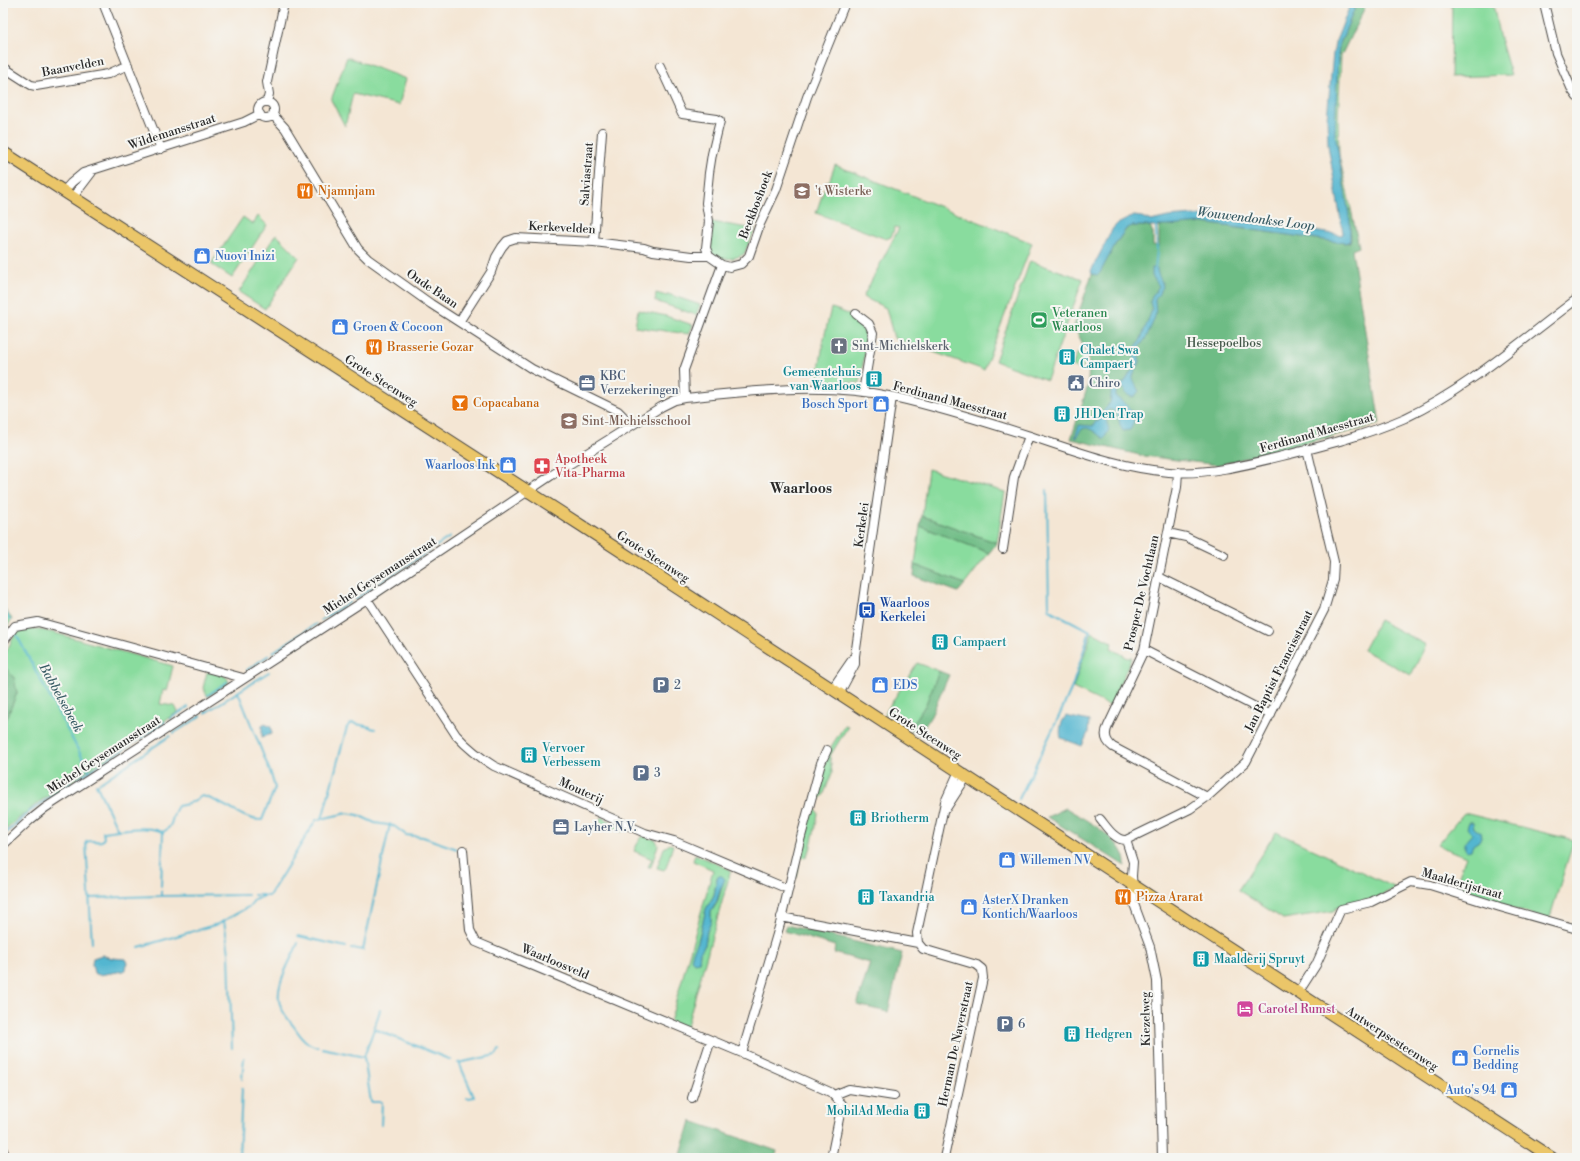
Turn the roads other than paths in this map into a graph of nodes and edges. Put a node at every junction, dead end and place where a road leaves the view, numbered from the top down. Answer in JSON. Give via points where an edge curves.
{"nodes":[{"id":1,"x":103,"y":3,"type":"edge"},
{"id":2,"x":284,"y":3,"type":"edge"},
{"id":3,"x":845,"y":3,"type":"edge"},
{"id":4,"x":1544,"y":3,"type":"edge"},
{"id":5,"x":128,"y":65,"type":"junction"},
{"id":6,"x":660,"y":66,"type":"dead end"},
{"id":7,"x":3,"y":67,"type":"edge"},
{"id":8,"x":1577,"y":97,"type":"edge"},
{"id":9,"x":267,"y":102,"type":"junction"},
{"id":10,"x":260,"y":114,"type":"junction"},
{"id":11,"x":273,"y":115,"type":"junction"},
{"id":12,"x":602,"y":132,"type":"dead end"},
{"id":13,"x":161,"y":149,"type":"junction"},
{"id":14,"x":3,"y":152,"type":"edge"},
{"id":15,"x":68,"y":194,"type":"junction"},
{"id":16,"x":594,"y":242,"type":"junction"},
{"id":17,"x":709,"y":256,"type":"junction"},
{"id":18,"x":722,"y":265,"type":"junction"},
{"id":19,"x":1577,"y":298,"type":"edge"},
{"id":20,"x":856,"y":314,"type":"dead end"},
{"id":21,"x":459,"y":322,"type":"junction"},
{"id":22,"x":863,"y":392,"type":"junction"},
{"id":23,"x":892,"y":397,"type":"junction"},
{"id":24,"x":685,"y":398,"type":"junction"},
{"id":25,"x":630,"y":426,"type":"junction"},
{"id":26,"x":1029,"y":436,"type":"junction"},
{"id":27,"x":1307,"y":449,"type":"junction"},
{"id":28,"x":1178,"y":472,"type":"junction"},
{"id":29,"x":528,"y":491,"type":"junction"},
{"id":30,"x":1168,"y":533,"type":"junction"},
{"id":31,"x":1003,"y":549,"type":"dead end"},
{"id":32,"x":1224,"y":555,"type":"dead end"},
{"id":33,"x":1159,"y":578,"type":"junction"},
{"id":34,"x":367,"y":599,"type":"junction"},
{"id":35,"x":1268,"y":631,"type":"dead end"},
{"id":36,"x":3,"y":642,"type":"edge"},
{"id":37,"x":1144,"y":650,"type":"junction"},
{"id":38,"x":243,"y":678,"type":"junction"},
{"id":39,"x":836,"y":691,"type":"junction"},
{"id":40,"x":1271,"y":715,"type":"junction"},
{"id":41,"x":827,"y":750,"type":"dead end"},
{"id":42,"x":963,"y":774,"type":"junction"},
{"id":43,"x":1207,"y":796,"type":"junction"},
{"id":44,"x":1100,"y":819,"type":"dead end"},
{"id":45,"x":1126,"y":840,"type":"junction"},
{"id":46,"x":3,"y":845,"type":"edge"},
{"id":47,"x":463,"y":850,"type":"dead end"},
{"id":48,"x":1132,"y":884,"type":"junction"},
{"id":49,"x":788,"y":889,"type":"junction"},
{"id":50,"x":781,"y":918,"type":"junction"},
{"id":51,"x":1577,"y":929,"type":"edge"},
{"id":52,"x":1219,"y":940,"type":"joint"},
{"id":53,"x":918,"y":943,"type":"junction"},
{"id":54,"x":1298,"y":993,"type":"junction"},
{"id":55,"x":711,"y":1040,"type":"junction"},
{"id":56,"x":742,"y":1053,"type":"junction"},
{"id":57,"x":834,"y":1095,"type":"junction"},
{"id":58,"x":894,"y":1096,"type":"dead end"},
{"id":59,"x":692,"y":1098,"type":"dead end"},
{"id":60,"x":3,"y":1150,"type":"edge"},
{"id":61,"x":6,"y":1158,"type":"edge"},
{"id":62,"x":831,"y":1158,"type":"edge"},
{"id":63,"x":944,"y":1158,"type":"edge"},
{"id":64,"x":1162,"y":1158,"type":"edge"},
{"id":65,"x":1552,"y":1158,"type":"edge"}],
"edges":[{"from":1,"to":5,"type":"street"},
{"from":2,"to":9,"type":"street","via":[[267,82]]},
{"from":3,"to":18,"type":"street","name":"Beekboshoek","via":[[807,97],[776,190],[749,256],[741,264],[730,267]]},
{"from":4,"to":8,"type":"street","via":[[1556,53]]},
{"from":5,"to":7,"type":"street","name":"Baanvelden","via":[[108,74],[36,86]]},
{"from":5,"to":13,"type":"street"},
{"from":6,"to":17,"type":"street","via":[[682,114],[717,119],[720,122],[712,154],[706,202],[709,221],[706,248]]},
{"from":9,"to":10,"type":"street","via":[[259,106]]},
{"from":9,"to":11,"type":"street","via":[[273,105]]},
{"from":10,"to":11,"type":"street","via":[[266,118]]},
{"from":10,"to":13,"type":"street","name":"Wildemansstraat","via":[[244,122]]},
{"from":11,"to":21,"type":"street","name":"Oude Baan","via":[[285,128],[358,249],[368,259]]},
{"from":12,"to":16,"type":"street","name":"Salviastraat"},
{"from":13,"to":15,"type":"street","name":"Wildemansstraat","via":[[79,176]]},
{"from":14,"to":15,"type":"main road","name":"Grote Steenweg"},
{"from":15,"to":29,"type":"main road","name":"Grote Steenweg"},
{"from":16,"to":17,"type":"street","name":"Kerkevelden","via":[[691,256]]},
{"from":16,"to":21,"type":"street","name":"Kerkevelden","via":[[516,238],[507,241],[496,257],[491,272]]},
{"from":17,"to":18,"type":"street"},
{"from":18,"to":24,"type":"street","via":[[684,370]]},
{"from":19,"to":27,"type":"street","name":"Ferdinand Maesstraat","via":[[1445,396],[1386,425]]},
{"from":20,"to":22,"type":"street","via":[[869,324],[873,333]]},
{"from":21,"to":25,"type":"street","name":"Oude Baan","via":[[532,369],[618,411]]},
{"from":22,"to":23,"type":"street","name":"Ferdinand Maesstraat"},
{"from":22,"to":24,"type":"street","name":"Ferdinand Maesstraat","via":[[792,389]]},
{"from":23,"to":26,"type":"street","name":"Ferdinand Maesstraat"},
{"from":23,"to":39,"type":"street","name":"Kerkelei","via":[[855,664]]},
{"from":24,"to":25,"type":"street","name":"Ferdinand Maesstraat","via":[[667,404]]},
{"from":25,"to":29,"type":"street","name":"Ferdinand Maesstraat"},
{"from":26,"to":28,"type":"street","name":"Ferdinand Maesstraat","via":[[1109,462]]},
{"from":26,"to":31,"type":"street","via":[[1014,477]]},
{"from":27,"to":28,"type":"street","name":"Ferdinand Maesstraat","via":[[1231,468]]},
{"from":27,"to":40,"type":"street","name":"Jan Baptist Francisstraat","via":[[1333,552],[1335,571],[1324,610]]},
{"from":28,"to":30,"type":"street","name":"Prosper De Vochtlaan"},
{"from":29,"to":34,"type":"street","name":"Michel Geysemansstraat"},
{"from":29,"to":39,"type":"main road","name":"Grote Steenweg"},
{"from":30,"to":32,"type":"street","via":[[1186,537]]},
{"from":30,"to":33,"type":"street","name":"Prosper De Vochtlaan"},
{"from":33,"to":35,"type":"street"},
{"from":33,"to":37,"type":"street","name":"Prosper De Vochtlaan"},
{"from":34,"to":38,"type":"street","name":"Michel Geysemansstraat"},
{"from":34,"to":49,"type":"street","name":"Mouterij","via":[[456,734],[480,758],[645,833],[674,841]]},
{"from":36,"to":38,"type":"street","via":[[15,626],[38,622]]},
{"from":37,"to":40,"type":"street"},
{"from":37,"to":43,"type":"street","name":"Prosper De Vochtlaan","via":[[1108,726],[1105,734],[1107,741]]},
{"from":38,"to":46,"type":"street","name":"Michel Geysemansstraat","via":[[45,808]]},
{"from":39,"to":42,"type":"main road","name":"Grote Steenweg"},
{"from":40,"to":43,"type":"street","name":"Jan Baptist Francisstraat","via":[[1246,762]]},
{"from":41,"to":49,"type":"street"},
{"from":42,"to":48,"type":"main road","name":"Grote Steenweg"},
{"from":42,"to":53,"type":"street","via":[[945,802],[917,933]]},
{"from":43,"to":45,"type":"street","name":"Jan Baptist Francisstraat","via":[[1190,809]]},
{"from":44,"to":45,"type":"street","via":[[1108,830],[1118,838]]},
{"from":45,"to":48,"type":"street","via":[[1133,862]]},
{"from":47,"to":55,"type":"street","name":"Waarloosveld","via":[[470,930],[476,942]]},
{"from":48,"to":52,"type":"main road","name":"Grote Steenweg"},
{"from":48,"to":64,"type":"street","name":"Kiezelweg","via":[[1134,904],[1146,936],[1157,981]]},
{"from":49,"to":50,"type":"street"},
{"from":50,"to":53,"type":"street"},
{"from":50,"to":56,"type":"street"},
{"from":51,"to":54,"type":"street","name":"Maalderijstraat","via":[[1430,885],[1411,882],[1372,902],[1340,909],[1316,965]]},
{"from":52,"to":54,"type":"main road","name":"Antwerpsesteenweg"},
{"from":53,"to":63,"type":"street","name":"Herman De Nayerstraat","via":[[929,952],[977,964],[982,969]]},
{"from":54,"to":65,"type":"main road","name":"Antwerpsesteenweg"},
{"from":55,"to":56,"type":"street","name":"Waarloosveld"},
{"from":55,"to":59,"type":"street"},
{"from":56,"to":57,"type":"street","name":"Waarloosveld"},
{"from":57,"to":58,"type":"street","via":[[849,1090]]},
{"from":57,"to":62,"type":"street","via":[[842,1104]]},
{"from":60,"to":61,"type":"street"}]}
